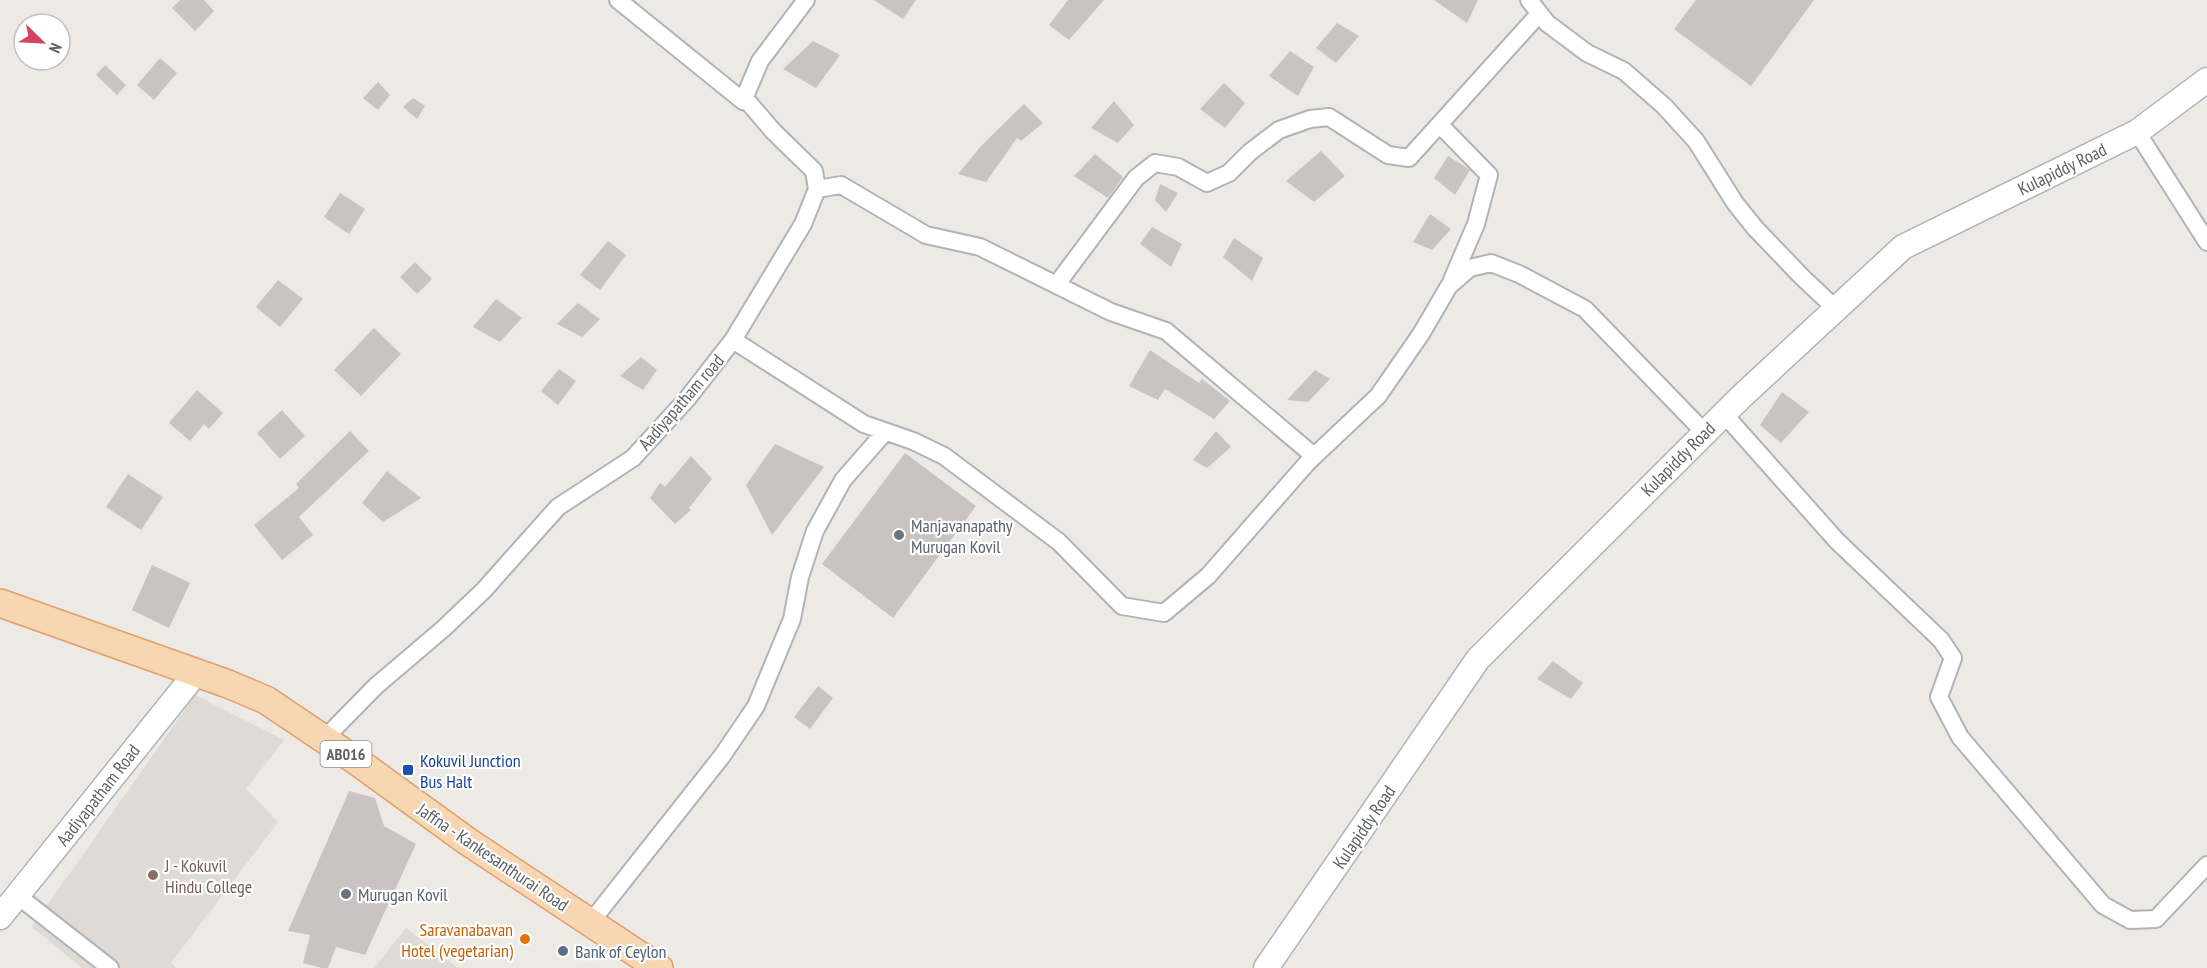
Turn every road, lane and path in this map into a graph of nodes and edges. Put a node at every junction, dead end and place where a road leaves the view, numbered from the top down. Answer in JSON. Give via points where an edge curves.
{"nodes":[{"id":1,"x":618,"y":0,"type":"edge"},
{"id":2,"x":806,"y":0,"type":"edge"},
{"id":3,"x":1528,"y":0,"type":"edge"},
{"id":4,"x":1539,"y":14,"type":"junction"},
{"id":5,"x":2207,"y":80,"type":"edge"},
{"id":6,"x":743,"y":101,"type":"junction"},
{"id":7,"x":1440,"y":125,"type":"junction"},
{"id":8,"x":2137,"y":132,"type":"junction"},
{"id":9,"x":818,"y":189,"type":"junction"},
{"id":10,"x":2207,"y":242,"type":"edge"},
{"id":11,"x":1057,"y":284,"type":"junction"},
{"id":12,"x":1449,"y":286,"type":"junction"},
{"id":13,"x":1836,"y":309,"type":"junction"},
{"id":14,"x":733,"y":340,"type":"junction"},
{"id":15,"x":1724,"y":414,"type":"junction"},
{"id":16,"x":885,"y":432,"type":"junction"},
{"id":17,"x":1705,"y":433,"type":"junction"},
{"id":18,"x":1314,"y":456,"type":"junction"},
{"id":19,"x":0,"y":603,"type":"edge"},
{"id":20,"x":196,"y":673,"type":"junction"},
{"id":21,"x":324,"y":739,"type":"junction"},
{"id":22,"x":2207,"y":865,"type":"edge"},
{"id":23,"x":18,"y":896,"type":"junction"},
{"id":24,"x":0,"y":917,"type":"edge"},
{"id":25,"x":590,"y":923,"type":"junction"},
{"id":26,"x":110,"y":968,"type":"edge"},
{"id":27,"x":658,"y":968,"type":"edge"},
{"id":28,"x":1266,"y":968,"type":"edge"}],
"edges":[{"from":1,"to":6,"type":"street"},
{"from":2,"to":6,"type":"street","via":[[760,61]]},
{"from":3,"to":4,"type":"street"},
{"from":4,"to":7,"type":"street"},
{"from":4,"to":13,"type":"street","via":[[1587,53],[1624,71],[1664,106],[1696,141],[1755,228]]},
{"from":5,"to":8,"type":"main road","name":"Kulapiddy Road"},
{"from":6,"to":9,"type":"street","via":[[814,171]]},
{"from":7,"to":11,"type":"street","via":[[1409,158],[1388,155],[1329,117],[1279,130],[1228,173],[1206,183],[1178,167],[1155,163],[1136,178]]},
{"from":7,"to":12,"type":"street","via":[[1489,175],[1476,224]]},
{"from":8,"to":10,"type":"street"},
{"from":8,"to":13,"type":"main road","name":"Kulapiddy Road","via":[[1903,247]]},
{"from":9,"to":11,"type":"street","via":[[841,184],[926,235],[980,247]]},
{"from":9,"to":14,"type":"street","name":"Aadiyapatham road","via":[[803,224]]},
{"from":11,"to":18,"type":"street","via":[[1110,312],[1166,331]]},
{"from":12,"to":17,"type":"street","via":[[1470,268],[1491,264],[1519,274],[1585,309]]},
{"from":12,"to":18,"type":"street","via":[[1378,396]]},
{"from":13,"to":15,"type":"main road","name":"Kulapiddy Road"},
{"from":14,"to":16,"type":"street","via":[[864,424]]},
{"from":14,"to":21,"type":"street","name":"Aadiyapatham road","via":[[687,399],[633,458],[558,507],[484,590],[376,686]]},
{"from":15,"to":17,"type":"main road","name":"Kulapiddy Road"},
{"from":15,"to":22,"type":"street","via":[[1836,541],[1941,640],[1953,658],[1939,697],[1960,737],[2103,905],[2130,920],[2156,919]]},
{"from":16,"to":18,"type":"street","via":[[944,456],[1059,542],[1122,606],[1164,613],[1208,576]]},
{"from":16,"to":25,"type":"street","via":[[843,480],[815,531],[792,619],[756,706],[722,756]]},
{"from":17,"to":28,"type":"main road","name":"Kulapiddy Road","via":[[1478,659]]},
{"from":19,"to":20,"type":"main road","name":"Jaffna - Kankesanthurai Road","number":"AB016"},
{"from":20,"to":21,"type":"main road","name":"Jaffna - Kankesanthurai Road","number":"AB016","via":[[266,700]]},
{"from":20,"to":23,"type":"main road","name":"Aadiyapatham Road"},
{"from":21,"to":25,"type":"main road","name":"Jaffna - Kankesanthurai Road","number":"AB016"},
{"from":23,"to":24,"type":"main road","name":"Aadiyapatham Road"},
{"from":23,"to":26,"type":"street"},
{"from":25,"to":27,"type":"main road","name":"Jaffna - Kankesanthurai Road","number":"AB016"}]}
